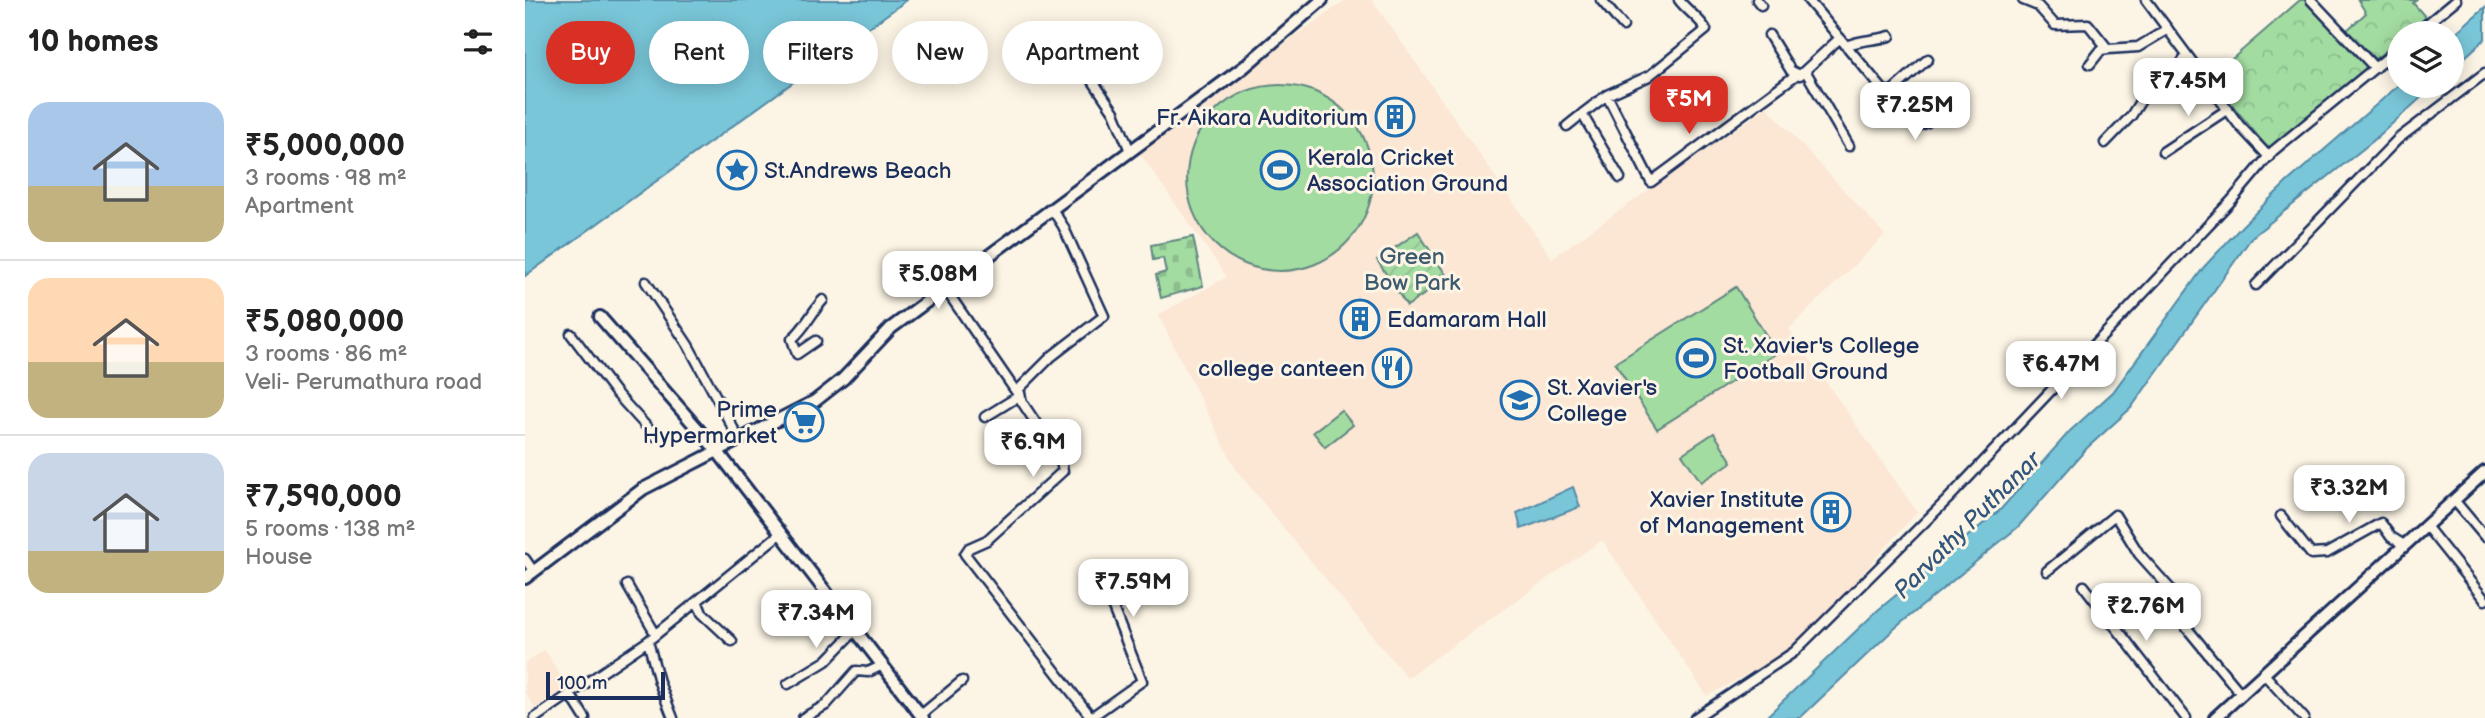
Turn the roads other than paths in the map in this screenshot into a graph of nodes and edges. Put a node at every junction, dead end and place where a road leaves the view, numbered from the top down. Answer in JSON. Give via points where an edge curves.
{"nodes":[{"id":1,"x":1322,"y":0,"type":"edge"},
{"id":2,"x":1601,"y":0,"type":"edge"},
{"id":3,"x":1679,"y":0,"type":"edge"},
{"id":4,"x":1808,"y":0,"type":"edge"},
{"id":5,"x":2028,"y":0,"type":"edge"},
{"id":6,"x":2146,"y":0,"type":"edge"},
{"id":7,"x":2311,"y":0,"type":"edge"},
{"id":8,"x":2456,"y":0,"type":"edge"},
{"id":9,"x":2431,"y":21,"type":"edge"},
{"id":10,"x":1623,"y":26,"type":"dead end"},
{"id":11,"x":2168,"y":29,"type":"junction"},
{"id":12,"x":1769,"y":34,"type":"dead end"},
{"id":13,"x":1890,"y":36,"type":"dead end"},
{"id":14,"x":1843,"y":42,"type":"junction"},
{"id":15,"x":2108,"y":49,"type":"junction"},
{"id":16,"x":2187,"y":55,"type":"junction"},
{"id":17,"x":2387,"y":58,"type":"edge"},
{"id":18,"x":1928,"y":59,"type":"dead end"},
{"id":19,"x":2090,"y":64,"type":"dead end"},
{"id":20,"x":2375,"y":68,"type":"junction"},
{"id":21,"x":1806,"y":72,"type":"junction"},
{"id":22,"x":2485,"y":73,"type":"edge"},
{"id":23,"x":1796,"y":75,"type":"junction"},
{"id":24,"x":1095,"y":84,"type":"edge"},
{"id":25,"x":1892,"y":92,"type":"junction"},
{"id":26,"x":1607,"y":95,"type":"junction"},
{"id":27,"x":1953,"y":99,"type":"dead end"},
{"id":28,"x":2228,"y":109,"type":"junction"},
{"id":29,"x":1582,"y":114,"type":"junction"},
{"id":30,"x":1567,"y":126,"type":"dead end"},
{"id":31,"x":2105,"y":143,"type":"dead end"},
{"id":32,"x":1849,"y":146,"type":"dead end"},
{"id":33,"x":1130,"y":151,"type":"junction"},
{"id":34,"x":2163,"y":152,"type":"dead end"},
{"id":35,"x":2269,"y":157,"type":"junction"},
{"id":36,"x":1620,"y":178,"type":"dead end"},
{"id":37,"x":1052,"y":209,"type":"junction"},
{"id":38,"x":646,"y":282,"type":"dead end"},
{"id":39,"x":2256,"y":285,"type":"dead end"},
{"id":40,"x":944,"y":287,"type":"junction"},
{"id":41,"x":823,"y":300,"type":"dead end"},
{"id":42,"x":600,"y":317,"type":"dead end"},
{"id":43,"x":571,"y":334,"type":"dead end"},
{"id":44,"x":816,"y":341,"type":"dead end"},
{"id":45,"x":1019,"y":396,"type":"junction"},
{"id":46,"x":985,"y":417,"type":"dead end"},
{"id":47,"x":655,"y":436,"type":"dead end"},
{"id":48,"x":740,"y":441,"type":"junction"},
{"id":49,"x":718,"y":452,"type":"junction"},
{"id":50,"x":2485,"y":472,"type":"edge"},
{"id":51,"x":2454,"y":500,"type":"junction"},
{"id":52,"x":2281,"y":516,"type":"dead end"},
{"id":53,"x":2426,"y":526,"type":"junction"},
{"id":54,"x":781,"y":533,"type":"junction"},
{"id":55,"x":2485,"y":537,"type":"edge"},
{"id":56,"x":2404,"y":545,"type":"junction"},
{"id":57,"x":525,"y":559,"type":"edge"},
{"id":58,"x":2047,"y":571,"type":"dead end"},
{"id":59,"x":1095,"y":572,"type":"dead end"},
{"id":60,"x":529,"y":575,"type":"edge"},
{"id":61,"x":627,"y":585,"type":"dead end"},
{"id":62,"x":2084,"y":586,"type":"dead end"},
{"id":63,"x":2485,"y":600,"type":"edge"},
{"id":64,"x":698,"y":603,"type":"junction"},
{"id":65,"x":856,"y":630,"type":"junction"},
{"id":66,"x":655,"y":633,"type":"junction"},
{"id":67,"x":648,"y":641,"type":"junction"},
{"id":68,"x":732,"y":641,"type":"dead end"},
{"id":69,"x":883,"y":665,"type":"junction"},
{"id":70,"x":2264,"y":674,"type":"junction"},
{"id":71,"x":962,"y":681,"type":"dead end"},
{"id":72,"x":788,"y":684,"type":"dead end"},
{"id":73,"x":570,"y":694,"type":"junction"},
{"id":74,"x":2242,"y":695,"type":"junction"},
{"id":75,"x":922,"y":716,"type":"edge"},
{"id":76,"x":539,"y":717,"type":"edge"},
{"id":77,"x":586,"y":718,"type":"edge"},
{"id":78,"x":673,"y":718,"type":"edge"},
{"id":79,"x":803,"y":718,"type":"edge"},
{"id":80,"x":1090,"y":718,"type":"edge"},
{"id":81,"x":1695,"y":718,"type":"edge"},
{"id":82,"x":2186,"y":718,"type":"edge"},
{"id":83,"x":2215,"y":718,"type":"edge"},
{"id":84,"x":2304,"y":718,"type":"edge"}],
"edges":[{"from":1,"to":33,"type":"main road","via":[[1244,66]]},
{"from":2,"to":10,"type":"street"},
{"from":3,"to":26,"type":"street","via":[[1706,30],[1649,76]]},
{"from":4,"to":14,"type":"street"},
{"from":5,"to":15,"type":"street","via":[[2055,26],[2088,24]]},
{"from":6,"to":11,"type":"street"},
{"from":7,"to":20,"type":"street"},
{"from":8,"to":9,"type":"street"},
{"from":11,"to":15,"type":"street","via":[[2138,47]]},
{"from":11,"to":16,"type":"street"},
{"from":12,"to":23,"type":"street"},
{"from":13,"to":14,"type":"street"},
{"from":14,"to":21,"type":"street"},
{"from":14,"to":25,"type":"street","via":[[1880,87]]},
{"from":15,"to":19,"type":"street","via":[[2101,50]]},
{"from":16,"to":28,"type":"street"},
{"from":16,"to":31,"type":"street","via":[[2180,65],[2158,73],[2131,116]]},
{"from":17,"to":20,"type":"street"},
{"from":18,"to":25,"type":"street"},
{"from":20,"to":35,"type":"street"},
{"from":21,"to":23,"type":"street"},
{"from":21,"to":32,"type":"street"},
{"from":22,"to":39,"type":"street","via":[[2398,139]]},
{"from":23,"to":26,"type":"street","via":[[1651,181]]},
{"from":24,"to":33,"type":"street","via":[[1114,113]]},
{"from":25,"to":27,"type":"street","via":[[1915,127]]},
{"from":26,"to":29,"type":"street"},
{"from":28,"to":34,"type":"street"},
{"from":28,"to":35,"type":"street"},
{"from":29,"to":30,"type":"street"},
{"from":29,"to":36,"type":"street"},
{"from":33,"to":37,"type":"main road"},
{"from":35,"to":81,"type":"street","via":[[1948,499],[1794,652]]},
{"from":37,"to":40,"type":"main road"},
{"from":37,"to":45,"type":"street","via":[[1104,316],[1052,355],[1021,385]]},
{"from":38,"to":48,"type":"street","via":[[688,345]]},
{"from":40,"to":45,"type":"street"},
{"from":40,"to":48,"type":"main road","via":[[891,328],[843,379],[815,401]]},
{"from":41,"to":44,"type":"street","via":[[810,313],[807,326],[792,339],[797,354]]},
{"from":42,"to":49,"type":"main road"},
{"from":43,"to":47,"type":"street"},
{"from":45,"to":46,"type":"street"},
{"from":45,"to":80,"type":"street","via":[[1063,471],[987,540],[966,551],[965,558]]},
{"from":48,"to":49,"type":"main road"},
{"from":49,"to":54,"type":"main road"},
{"from":49,"to":60,"type":"main road","via":[[643,489]]},
{"from":50,"to":51,"type":"main road"},
{"from":51,"to":53,"type":"main road"},
{"from":51,"to":55,"type":"street"},
{"from":52,"to":56,"type":"street","via":[[2311,554],[2327,553],[2381,523]]},
{"from":53,"to":56,"type":"main road"},
{"from":53,"to":63,"type":"street"},
{"from":54,"to":64,"type":"street"},
{"from":54,"to":65,"type":"main road"},
{"from":56,"to":70,"type":"main road"},
{"from":57,"to":60,"type":"street"},
{"from":58,"to":74,"type":"street","via":[[2115,515],[2139,554],[2174,593],[2181,621]]},
{"from":59,"to":80,"type":"street","via":[[1142,681]]},
{"from":61,"to":66,"type":"street"},
{"from":62,"to":82,"type":"street"},
{"from":64,"to":66,"type":"street"},
{"from":64,"to":68,"type":"street"},
{"from":65,"to":69,"type":"main road"},
{"from":65,"to":72,"type":"street","via":[[826,661]]},
{"from":66,"to":67,"type":"street"},
{"from":67,"to":73,"type":"street"},
{"from":67,"to":78,"type":"street"},
{"from":69,"to":75,"type":"main road"},
{"from":69,"to":79,"type":"street","via":[[868,672],[856,671],[826,705]]},
{"from":70,"to":74,"type":"main road"},
{"from":70,"to":84,"type":"street"},
{"from":71,"to":75,"type":"street"},
{"from":73,"to":76,"type":"street"},
{"from":73,"to":77,"type":"street"},
{"from":74,"to":83,"type":"main road"}]}
